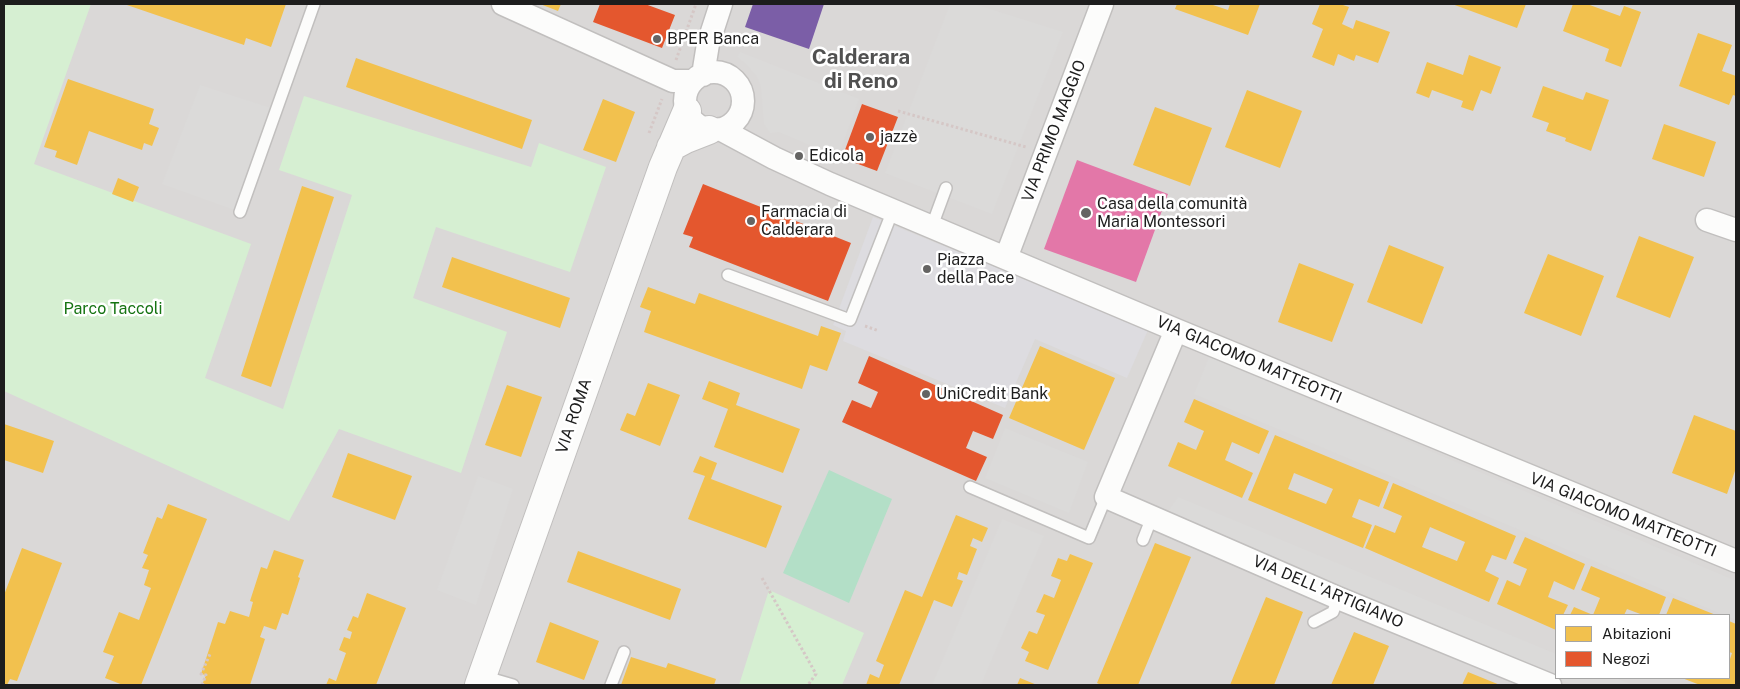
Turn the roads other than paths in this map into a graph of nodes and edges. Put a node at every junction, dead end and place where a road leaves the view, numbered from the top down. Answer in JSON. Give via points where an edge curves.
{"nodes":[{"id":1,"x":314,"y":4,"type":"edge"},
{"id":2,"x":503,"y":4,"type":"edge"},
{"id":3,"x":721,"y":4,"type":"edge"},
{"id":4,"x":1102,"y":4,"type":"edge"},
{"id":5,"x":711,"y":36,"type":"junction"},
{"id":6,"x":725,"y":75,"type":"junction"},
{"id":7,"x":686,"y":85,"type":"junction"},
{"id":8,"x":742,"y":107,"type":"junction"},
{"id":9,"x":715,"y":129,"type":"junction"},
{"id":10,"x":671,"y":147,"type":"junction"},
{"id":11,"x":764,"y":153,"type":"junction"},
{"id":12,"x":946,"y":188,"type":"dead end"},
{"id":13,"x":893,"y":210,"type":"junction"},
{"id":14,"x":240,"y":212,"type":"dead end"},
{"id":15,"x":1707,"y":220,"type":"dead end"},
{"id":16,"x":932,"y":226,"type":"junction"},
{"id":17,"x":1736,"y":230,"type":"edge"},
{"id":18,"x":1006,"y":258,"type":"junction"},
{"id":19,"x":728,"y":275,"type":"dead end"},
{"id":20,"x":1176,"y":330,"type":"junction"},
{"id":21,"x":970,"y":487,"type":"dead end"},
{"id":22,"x":1106,"y":497,"type":"junction"},
{"id":23,"x":1152,"y":517,"type":"junction"},
{"id":24,"x":1143,"y":540,"type":"dead end"},
{"id":25,"x":1736,"y":561,"type":"edge"},
{"id":26,"x":1338,"y":598,"type":"junction"},
{"id":27,"x":1314,"y":622,"type":"dead end"},
{"id":28,"x":624,"y":652,"type":"dead end"},
{"id":29,"x":480,"y":680,"type":"edge"},
{"id":30,"x":513,"y":685,"type":"edge"},
{"id":31,"x":612,"y":685,"type":"edge"},
{"id":32,"x":1550,"y":685,"type":"edge"}],
"edges":[{"from":1,"to":14,"type":"lane"},
{"from":2,"to":7,"type":"street"},
{"from":3,"to":5,"type":"street","name":"VIA ROMA"},
{"from":4,"to":18,"type":"street","name":"VIA PRIMO MAGGIO"},
{"from":5,"to":6,"type":"street"},
{"from":5,"to":7,"type":"street","name":"VIA ROMA"},
{"from":6,"to":7,"type":"street","via":[[714,72]]},
{"from":6,"to":8,"type":"street","via":[[737,84],[743,99]]},
{"from":7,"to":9,"type":"street","via":[[692,120],[700,126]]},
{"from":7,"to":10,"type":"street","name":"VIA ROMA"},
{"from":8,"to":9,"type":"street","via":[[734,121]]},
{"from":8,"to":11,"type":"street","via":[[748,128]]},
{"from":9,"to":10,"type":"street","via":[[686,138]]},
{"from":9,"to":11,"type":"street","name":"VIA GIACOMO MATTEOTTI"},
{"from":10,"to":29,"type":"street","name":"VIA ROMA"},
{"from":11,"to":13,"type":"street","name":"VIA GIACOMO MATTEOTTI"},
{"from":12,"to":16,"type":"lane"},
{"from":13,"to":16,"type":"street","name":"VIA GIACOMO MATTEOTTI"},
{"from":13,"to":19,"type":"lane","via":[[850,320]]},
{"from":15,"to":17,"type":"street"},
{"from":16,"to":18,"type":"street","name":"VIA GIACOMO MATTEOTTI"},
{"from":18,"to":20,"type":"street","name":"VIA GIACOMO MATTEOTTI"},
{"from":20,"to":22,"type":"street"},
{"from":20,"to":25,"type":"street","name":"VIA GIACOMO MATTEOTTI"},
{"from":21,"to":22,"type":"lane","via":[[1089,538]]},
{"from":22,"to":23,"type":"street","name":"VIA DELL'ARTIGIANO"},
{"from":23,"to":24,"type":"lane"},
{"from":23,"to":26,"type":"street","name":"VIA DELL'ARTIGIANO"},
{"from":26,"to":27,"type":"lane","via":[[1333,612]]},
{"from":26,"to":32,"type":"street","name":"VIA DELL'ARTIGIANO"},
{"from":28,"to":31,"type":"lane"},
{"from":29,"to":30,"type":"lane"}]}
